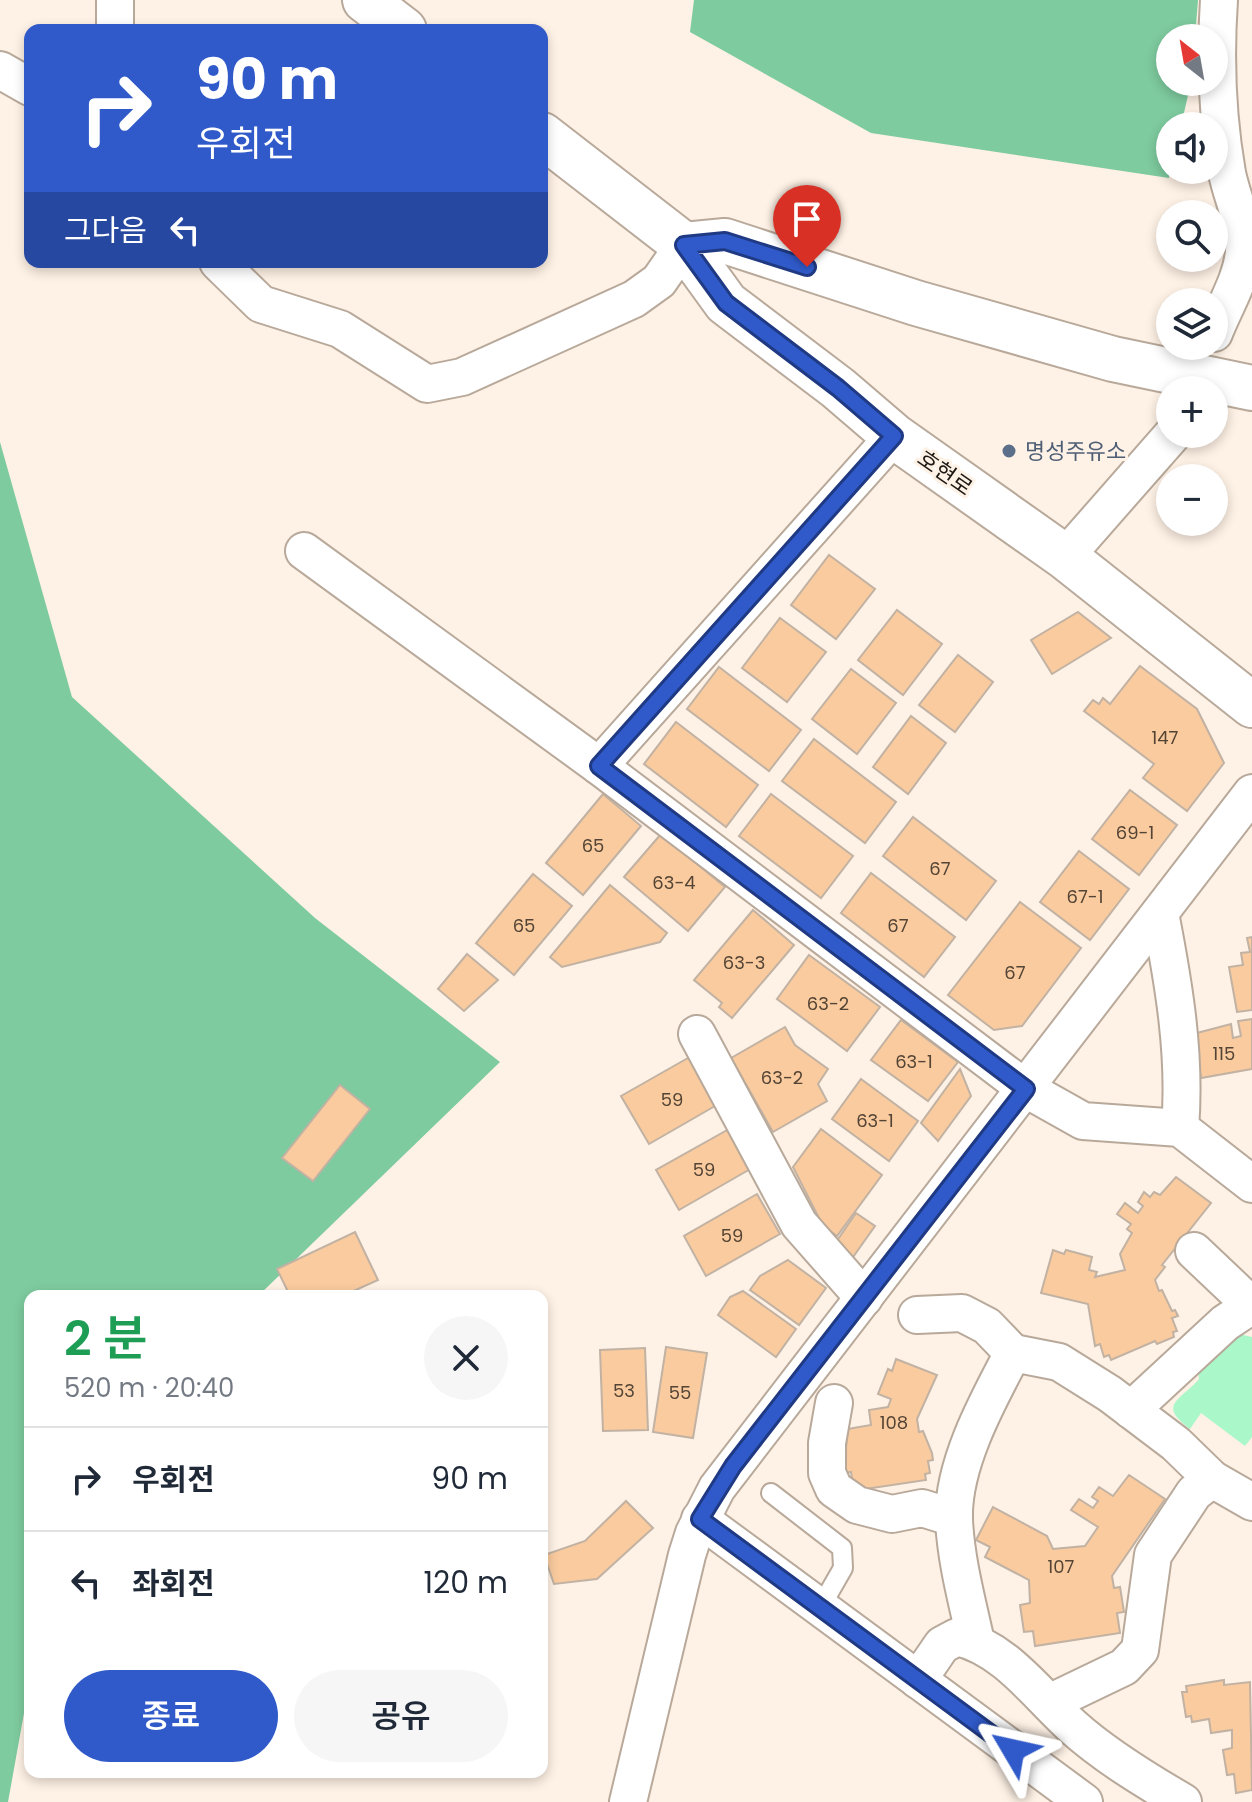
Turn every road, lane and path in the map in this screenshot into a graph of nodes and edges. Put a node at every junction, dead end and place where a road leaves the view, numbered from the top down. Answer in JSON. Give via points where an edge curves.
{"nodes":[{"id":1,"x":115,"y":0,"type":"edge"},
{"id":2,"x":365,"y":0,"type":"edge"},
{"id":3,"x":1219,"y":0,"type":"edge"},
{"id":4,"x":115,"y":24,"type":"edge"},
{"id":5,"x":396,"y":24,"type":"edge"},
{"id":6,"x":0,"y":70,"type":"edge"},
{"id":7,"x":24,"y":84,"type":"edge"},
{"id":8,"x":548,"y":140,"type":"edge"},
{"id":9,"x":684,"y":245,"type":"junction"},
{"id":10,"x":224,"y":268,"type":"edge"},
{"id":11,"x":1228,"y":296,"type":"edge"},
{"id":12,"x":1202,"y":371,"type":"edge"},
{"id":13,"x":1252,"y":388,"type":"edge"},
{"id":14,"x":894,"y":436,"type":"junction"},
{"id":15,"x":1161,"y":448,"type":"edge"},
{"id":16,"x":304,"y":551,"type":"dead end"},
{"id":17,"x":1065,"y":557,"type":"junction"},
{"id":18,"x":1252,"y":705,"type":"edge"},
{"id":19,"x":599,"y":766,"type":"junction"},
{"id":20,"x":1252,"y":793,"type":"edge"},
{"id":21,"x":1160,"y":913,"type":"junction"},
{"id":22,"x":697,"y":1034,"type":"dead end"},
{"id":23,"x":1026,"y":1089,"type":"junction"},
{"id":24,"x":1180,"y":1128,"type":"junction"},
{"id":25,"x":1252,"y":1184,"type":"edge"},
{"id":26,"x":1194,"y":1251,"type":"dead end"},
{"id":27,"x":864,"y":1298,"type":"junction"},
{"id":28,"x":1251,"y":1305,"type":"edge"},
{"id":29,"x":917,"y":1315,"type":"dead end"},
{"id":30,"x":1013,"y":1353,"type":"junction"},
{"id":31,"x":834,"y":1403,"type":"dead end"},
{"id":32,"x":1131,"y":1410,"type":"junction"},
{"id":33,"x":1212,"y":1479,"type":"junction"},
{"id":34,"x":771,"y":1493,"type":"dead end"},
{"id":35,"x":1252,"y":1502,"type":"edge"},
{"id":36,"x":954,"y":1518,"type":"junction"},
{"id":37,"x":700,"y":1519,"type":"junction"},
{"id":38,"x":820,"y":1608,"type":"junction"},
{"id":39,"x":976,"y":1642,"type":"junction"},
{"id":40,"x":918,"y":1680,"type":"junction"},
{"id":41,"x":1049,"y":1703,"type":"junction"},
{"id":42,"x":628,"y":1802,"type":"edge"},
{"id":43,"x":1084,"y":1802,"type":"edge"},
{"id":44,"x":1183,"y":1802,"type":"edge"}],
"edges":[{"from":1,"to":4,"type":"street"},
{"from":2,"to":5,"type":"main road"},
{"from":3,"to":11,"type":"street","via":[[1220,124],[1244,238],[1244,254]]},
{"from":6,"to":7,"type":"street"},
{"from":8,"to":9,"type":"main road","name":"호현로"},
{"from":9,"to":10,"type":"street","via":[[659,281],[634,299],[462,377],[427,384],[340,329],[261,304]]},
{"from":9,"to":12,"type":"main road","via":[[725,241],[1113,359]]},
{"from":9,"to":14,"type":"main road","name":"호현로","via":[[726,303]]},
{"from":12,"to":13,"type":"main road"},
{"from":14,"to":17,"type":"main road","name":"호현로"},
{"from":14,"to":19,"type":"street"},
{"from":15,"to":17,"type":"street"},
{"from":16,"to":19,"type":"street"},
{"from":17,"to":18,"type":"main road","name":"호현로"},
{"from":19,"to":23,"type":"street"},
{"from":20,"to":21,"type":"street"},
{"from":21,"to":23,"type":"street"},
{"from":21,"to":24,"type":"street","via":[[1184,1082]]},
{"from":22,"to":27,"type":"street","via":[[799,1224]]},
{"from":23,"to":24,"type":"street","via":[[1083,1121]]},
{"from":23,"to":27,"type":"street"},
{"from":24,"to":25,"type":"street"},
{"from":26,"to":28,"type":"street"},
{"from":27,"to":37,"type":"street","via":[[733,1466]]},
{"from":28,"to":32,"type":"street"},
{"from":29,"to":30,"type":"street","via":[[962,1313],[987,1326]]},
{"from":30,"to":32,"type":"street","via":[[1059,1362]]},
{"from":30,"to":36,"type":"street","via":[[983,1408],[956,1489]]},
{"from":31,"to":36,"type":"street","via":[[827,1443],[827,1473],[834,1489],[857,1505],[892,1514],[922,1508]]},
{"from":32,"to":33,"type":"street"},
{"from":33,"to":35,"type":"street"},
{"from":33,"to":41,"type":"street","via":[[1194,1493],[1153,1555],[1140,1650],[1124,1667]]},
{"from":34,"to":38,"type":"lane","via":[[842,1548],[843,1568]]},
{"from":36,"to":39,"type":"street"},
{"from":37,"to":38,"type":"street"},
{"from":37,"to":42,"type":"street"},
{"from":38,"to":40,"type":"street"},
{"from":39,"to":40,"type":"street","via":[[957,1637],[942,1645]]},
{"from":39,"to":41,"type":"street"},
{"from":40,"to":43,"type":"street"},
{"from":41,"to":44,"type":"street","via":[[1074,1728]]}]}
